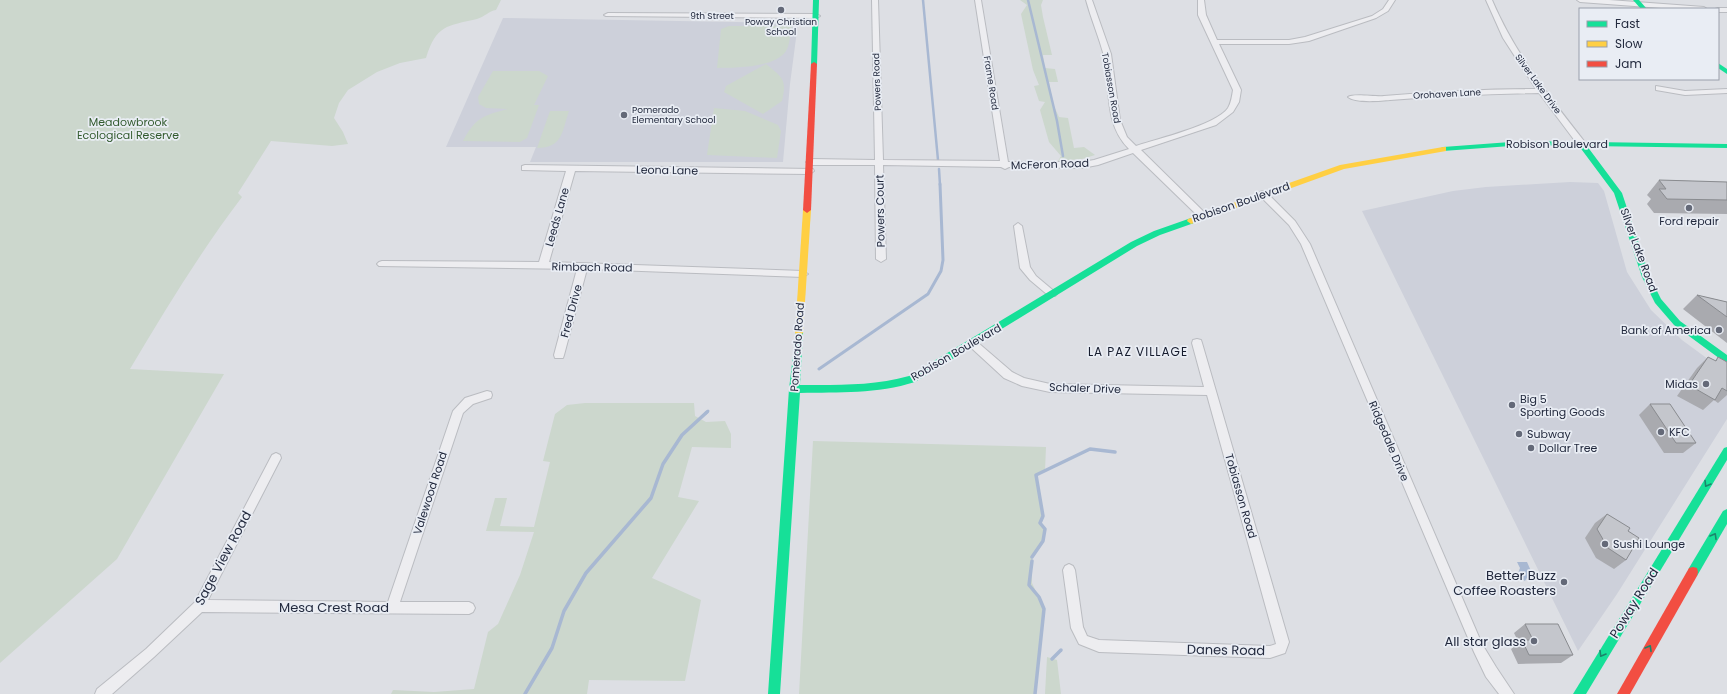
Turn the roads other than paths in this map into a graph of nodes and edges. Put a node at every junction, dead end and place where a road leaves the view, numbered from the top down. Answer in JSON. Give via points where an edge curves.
{"nodes":[{"id":1,"x":816,"y":0,"type":"edge"},
{"id":2,"x":875,"y":0,"type":"edge"},
{"id":3,"x":978,"y":0,"type":"edge"},
{"id":4,"x":1089,"y":0,"type":"edge"},
{"id":5,"x":1201,"y":0,"type":"edge"},
{"id":6,"x":1392,"y":0,"type":"edge"},
{"id":7,"x":1489,"y":0,"type":"edge"},
{"id":8,"x":1580,"y":0,"type":"edge"},
{"id":9,"x":1645,"y":5,"type":"edge"},
{"id":10,"x":1689,"y":8,"type":"edge"},
{"id":11,"x":608,"y":15,"type":"dead end"},
{"id":12,"x":816,"y":16,"type":"junction"},
{"id":13,"x":1214,"y":42,"type":"junction"},
{"id":14,"x":1719,"y":66,"type":"edge"},
{"id":15,"x":1727,"y":72,"type":"edge"},
{"id":16,"x":1658,"y":88,"type":"dead end"},
{"id":17,"x":1543,"y":91,"type":"junction"},
{"id":18,"x":1727,"y":91,"type":"edge"},
{"id":19,"x":1352,"y":97,"type":"dead end"},
{"id":20,"x":1581,"y":143,"type":"junction"},
{"id":21,"x":1727,"y":146,"type":"edge"},
{"id":22,"x":1134,"y":150,"type":"junction"},
{"id":23,"x":810,"y":162,"type":"junction"},
{"id":24,"x":880,"y":164,"type":"junction"},
{"id":25,"x":1005,"y":166,"type":"junction"},
{"id":26,"x":525,"y":168,"type":"dead end"},
{"id":27,"x":571,"y":169,"type":"junction"},
{"id":28,"x":810,"y":171,"type":"junction"},
{"id":29,"x":1263,"y":194,"type":"junction"},
{"id":30,"x":1202,"y":216,"type":"junction"},
{"id":31,"x":1018,"y":226,"type":"dead end"},
{"id":32,"x":881,"y":259,"type":"dead end"},
{"id":33,"x":382,"y":264,"type":"dead end"},
{"id":34,"x":543,"y":266,"type":"junction"},
{"id":35,"x":583,"y":266,"type":"junction"},
{"id":36,"x":803,"y":274,"type":"junction"},
{"id":37,"x":1052,"y":294,"type":"junction"},
{"id":38,"x":1197,"y":343,"type":"dead end"},
{"id":39,"x":972,"y":344,"type":"junction"},
{"id":40,"x":559,"y":355,"type":"dead end"},
{"id":41,"x":1727,"y":360,"type":"edge"},
{"id":42,"x":794,"y":389,"type":"junction"},
{"id":43,"x":1211,"y":391,"type":"junction"},
{"id":44,"x":487,"y":395,"type":"dead end"},
{"id":45,"x":1727,"y":450,"type":"edge"},
{"id":46,"x":276,"y":458,"type":"dead end"},
{"id":47,"x":1727,"y":514,"type":"edge"},
{"id":48,"x":1069,"y":570,"type":"dead end"},
{"id":49,"x":198,"y":606,"type":"junction"},
{"id":50,"x":392,"y":607,"type":"junction"},
{"id":51,"x":469,"y":608,"type":"dead end"},
{"id":52,"x":1281,"y":649,"type":"joint"},
{"id":53,"x":102,"y":694,"type":"edge"},
{"id":54,"x":774,"y":694,"type":"edge"},
{"id":55,"x":1507,"y":694,"type":"edge"},
{"id":56,"x":1579,"y":694,"type":"edge"},
{"id":57,"x":1623,"y":694,"type":"edge"}],
"edges":[{"from":1,"to":12,"type":"street","name":"Pomerado Road"},
{"from":2,"to":24,"type":"street","name":"Powers Road"},
{"from":3,"to":25,"type":"street","name":"Frame Road"},
{"from":4,"to":22,"type":"street","name":"Tobiasson Road","via":[[1108,60],[1116,124],[1123,138]]},
{"from":5,"to":13,"type":"street","name":"McFeron Road","via":[[1202,15]]},
{"from":6,"to":13,"type":"street","via":[[1386,10],[1374,17],[1306,39],[1289,42]]},
{"from":7,"to":17,"type":"street","name":"Silver Lake Drive","via":[[1520,61]]},
{"from":8,"to":9,"type":"street"},
{"from":9,"to":10,"type":"street"},
{"from":11,"to":12,"type":"street","name":"9th Street"},
{"from":12,"to":23,"type":"street","name":"Pomerado Road"},
{"from":13,"to":22,"type":"street","name":"McFeron Road","via":[[1237,90],[1236,100],[1228,114],[1213,123]]},
{"from":14,"to":15,"type":"street"},
{"from":16,"to":18,"type":"street","via":[[1685,93]]},
{"from":17,"to":19,"type":"street","name":"Orohaven Lane","via":[[1462,92],[1374,99]]},
{"from":17,"to":20,"type":"street","name":"Silver Lake Drive"},
{"from":20,"to":21,"type":"street","name":"Robison Boulevard"},
{"from":20,"to":29,"type":"street","name":"Robison Boulevard","via":[[1461,146],[1412,152],[1343,167]]},
{"from":20,"to":41,"type":"street","name":"Silver Lake Road","via":[[1618,193],[1646,277],[1658,301],[1677,323]]},
{"from":22,"to":25,"type":"street","name":"McFeron Road","via":[[1082,165]]},
{"from":22,"to":30,"type":"street","name":"Tobiasson Road"},
{"from":23,"to":24,"type":"street","name":"McFeron Road"},
{"from":23,"to":28,"type":"street","name":"Pomerado Road"},
{"from":24,"to":25,"type":"street","name":"McFeron Road"},
{"from":24,"to":32,"type":"street","name":"Powers Court"},
{"from":26,"to":27,"type":"street","name":"Leona Lane"},
{"from":27,"to":28,"type":"street","name":"Leona Lane"},
{"from":27,"to":34,"type":"street","name":"Leeds Lane"},
{"from":28,"to":36,"type":"street","name":"Pomerado Road"},
{"from":29,"to":30,"type":"street","name":"Robison Boulevard"},
{"from":29,"to":55,"type":"street","name":"Ridgedale Drive","via":[[1292,223],[1305,244],[1478,648]]},
{"from":30,"to":37,"type":"street","name":"Robison Boulevard","via":[[1134,244]]},
{"from":31,"to":37,"type":"street","via":[[1025,268]]},
{"from":33,"to":34,"type":"street","name":"Rimbach Road"},
{"from":34,"to":35,"type":"street","name":"Rimbach Road"},
{"from":35,"to":36,"type":"street","name":"Rimbach Road"},
{"from":35,"to":40,"type":"street","name":"Fred Drive"},
{"from":36,"to":42,"type":"street","name":"Pomerado Road"},
{"from":37,"to":39,"type":"street","name":"Robison Boulevard"},
{"from":38,"to":43,"type":"street","name":"Tobiasson Road"},
{"from":39,"to":42,"type":"street","name":"Robison Boulevard","via":[[912,379],[894,385],[872,388]]},
{"from":39,"to":43,"type":"street","name":"Schaler Drive","via":[[1008,375],[1022,382],[1050,388]]},
{"from":42,"to":54,"type":"street","name":"Pomerado Road"},
{"from":43,"to":52,"type":"street","name":"Tobiasson Road","via":[[1283,642]]},
{"from":44,"to":50,"type":"street","name":"Valewood Road","via":[[469,400],[458,411]]},
{"from":45,"to":56,"type":"street","name":"Poway Road","one_way":true},
{"from":46,"to":49,"type":"street","name":"Sage View Road"},
{"from":57,"to":47,"type":"street","one_way":true},
{"from":48,"to":52,"type":"street","name":"Danes Road","via":[[1078,628],[1083,640],[1099,646],[1270,652]]},
{"from":49,"to":50,"type":"street","name":"Mesa Crest Road"},
{"from":49,"to":53,"type":"street","name":"Sage View Road","via":[[150,653]]},
{"from":50,"to":51,"type":"street","name":"Mesa Crest Road"}]}
